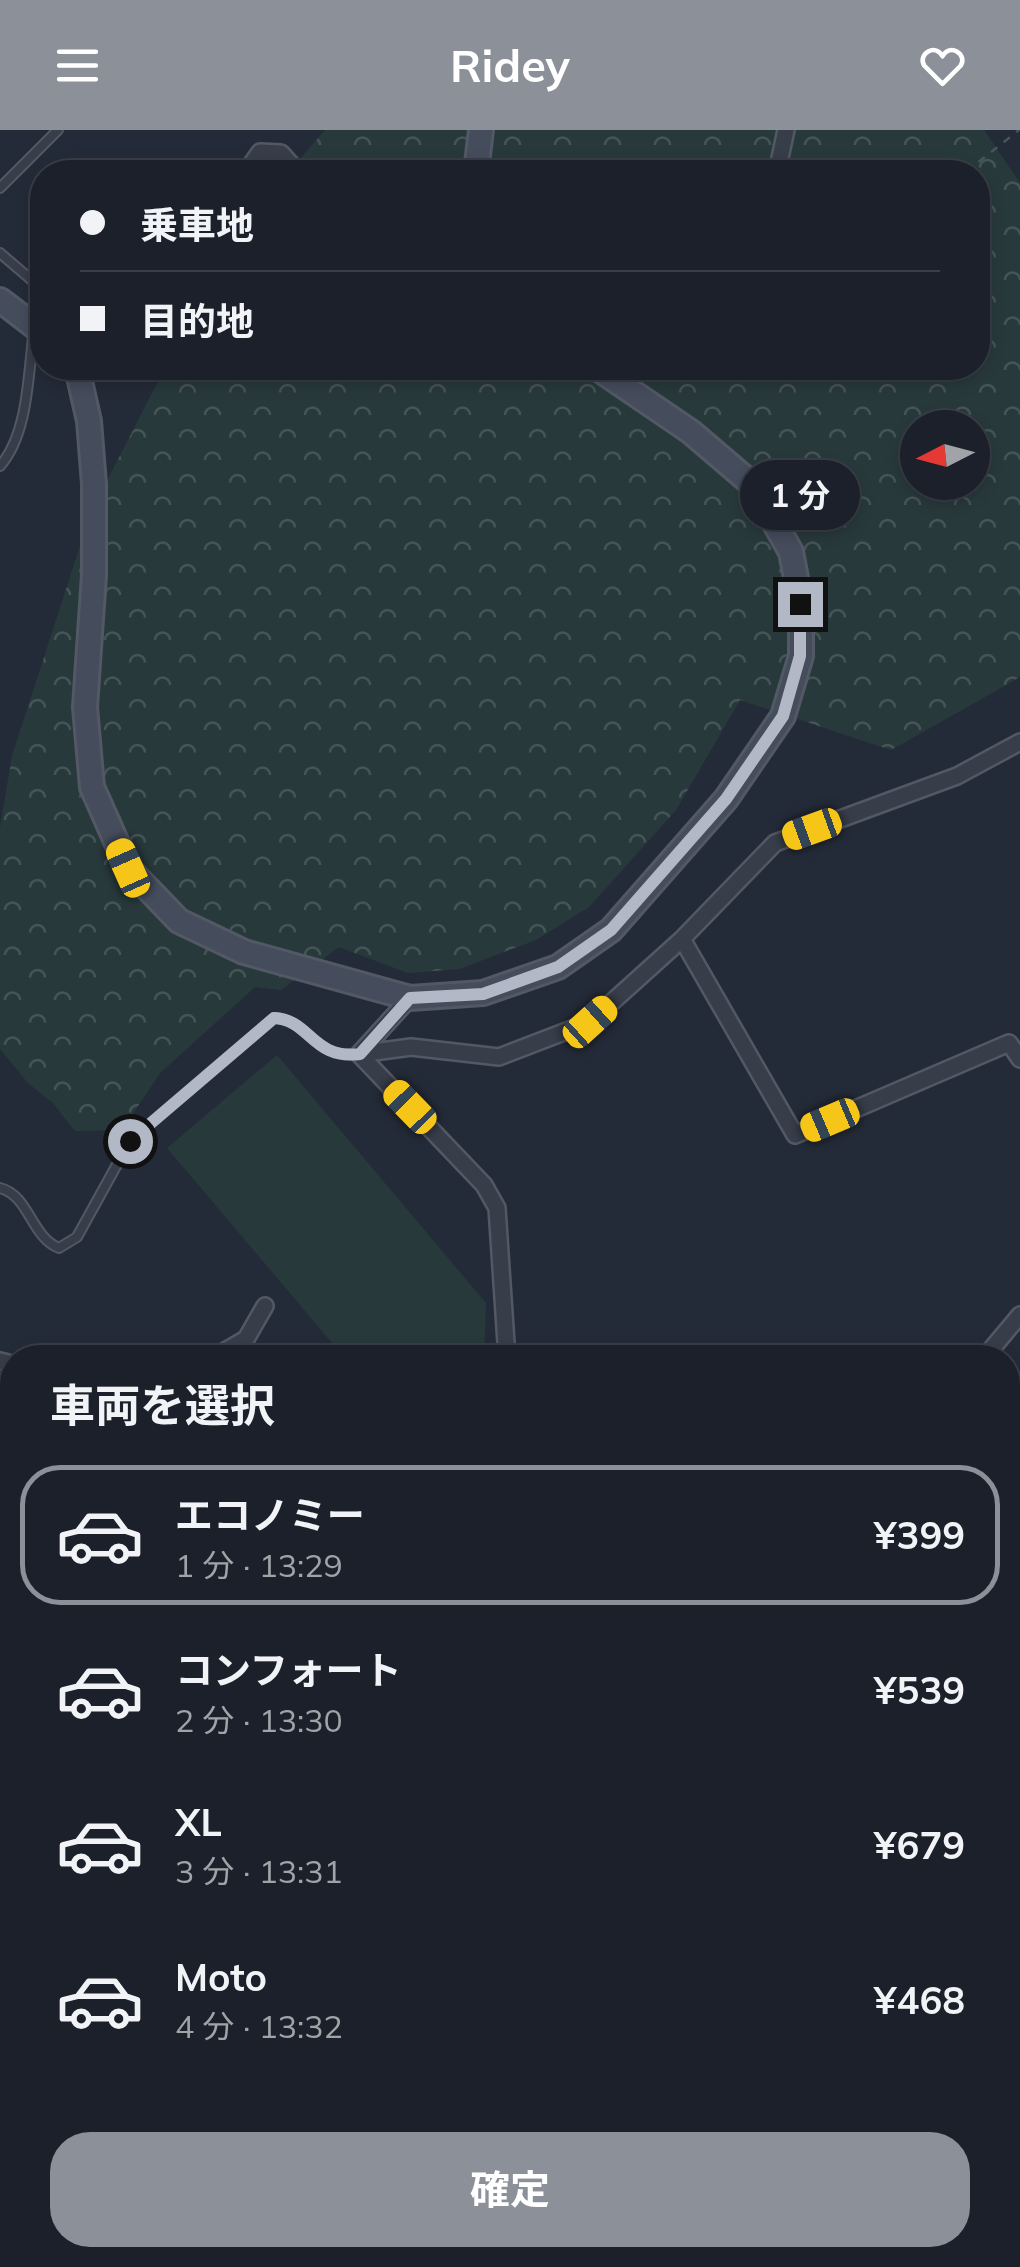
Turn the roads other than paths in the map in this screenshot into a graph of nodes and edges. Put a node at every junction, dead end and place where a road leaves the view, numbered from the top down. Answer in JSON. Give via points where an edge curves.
{"nodes":[{"id":1,"x":58,"y":130,"type":"edge"},
{"id":2,"x":481,"y":130,"type":"edge"},
{"id":3,"x":786,"y":130,"type":"edge"},
{"id":4,"x":254,"y":160,"type":"edge"},
{"id":5,"x":288,"y":160,"type":"edge"},
{"id":6,"x":477,"y":160,"type":"edge"},
{"id":7,"x":780,"y":160,"type":"edge"},
{"id":8,"x":0,"y":188,"type":"edge"},
{"id":9,"x":0,"y":253,"type":"edge"},
{"id":10,"x":30,"y":279,"type":"edge"},
{"id":11,"x":0,"y":300,"type":"edge"},
{"id":12,"x":30,"y":321,"type":"edge"},
{"id":13,"x":30,"y":376,"type":"edge"},
{"id":14,"x":80,"y":380,"type":"edge"},
{"id":15,"x":615,"y":380,"type":"edge"},
{"id":16,"x":0,"y":466,"type":"edge"},
{"id":17,"x":1020,"y":742,"type":"edge"},
{"id":18,"x":682,"y":939,"type":"junction"},
{"id":19,"x":410,"y":998,"type":"junction"},
{"id":20,"x":360,"y":1054,"type":"junction"},
{"id":21,"x":1020,"y":1060,"type":"edge"},
{"id":22,"x":0,"y":1188,"type":"edge"},
{"id":23,"x":264,"y":1306,"type":"dead end"},
{"id":24,"x":1020,"y":1315,"type":"edge"},
{"id":25,"x":236,"y":1345,"type":"edge"},
{"id":26,"x":506,"y":1345,"type":"edge"},
{"id":27,"x":995,"y":1345,"type":"edge"}],
"edges":[{"from":1,"to":8,"type":"lane"},
{"from":2,"to":6,"type":"street"},
{"from":3,"to":7,"type":"street"},
{"from":4,"to":5,"type":"street","via":[[260,152],[281,152]]},
{"from":9,"to":10,"type":"lane"},
{"from":11,"to":12,"type":"street"},
{"from":13,"to":16,"type":"lane","via":[[10,454]]},
{"from":14,"to":19,"type":"street","via":[[94,484],[85,707],[92,787],[128,868],[179,921],[244,952]]},
{"from":15,"to":19,"type":"street","via":[[753,485],[791,552],[800,656],[788,701],[726,799],[611,930],[558,967],[483,994]]},
{"from":17,"to":18,"type":"street","via":[[958,776],[774,843]]},
{"from":18,"to":20,"type":"street","via":[[590,1022],[500,1057],[411,1046]]},
{"from":18,"to":21,"type":"street","via":[[795,1135],[1009,1044]]},
{"from":19,"to":20,"type":"street"},
{"from":20,"to":22,"type":"lane","via":[[329,1053],[288,1019],[274,1018],[130,1141],[77,1237],[59,1248],[49,1244],[21,1202]]},
{"from":20,"to":26,"type":"street","via":[[484,1185],[497,1208]]},
{"from":23,"to":25,"type":"street"},
{"from":24,"to":27,"type":"street"}]}
